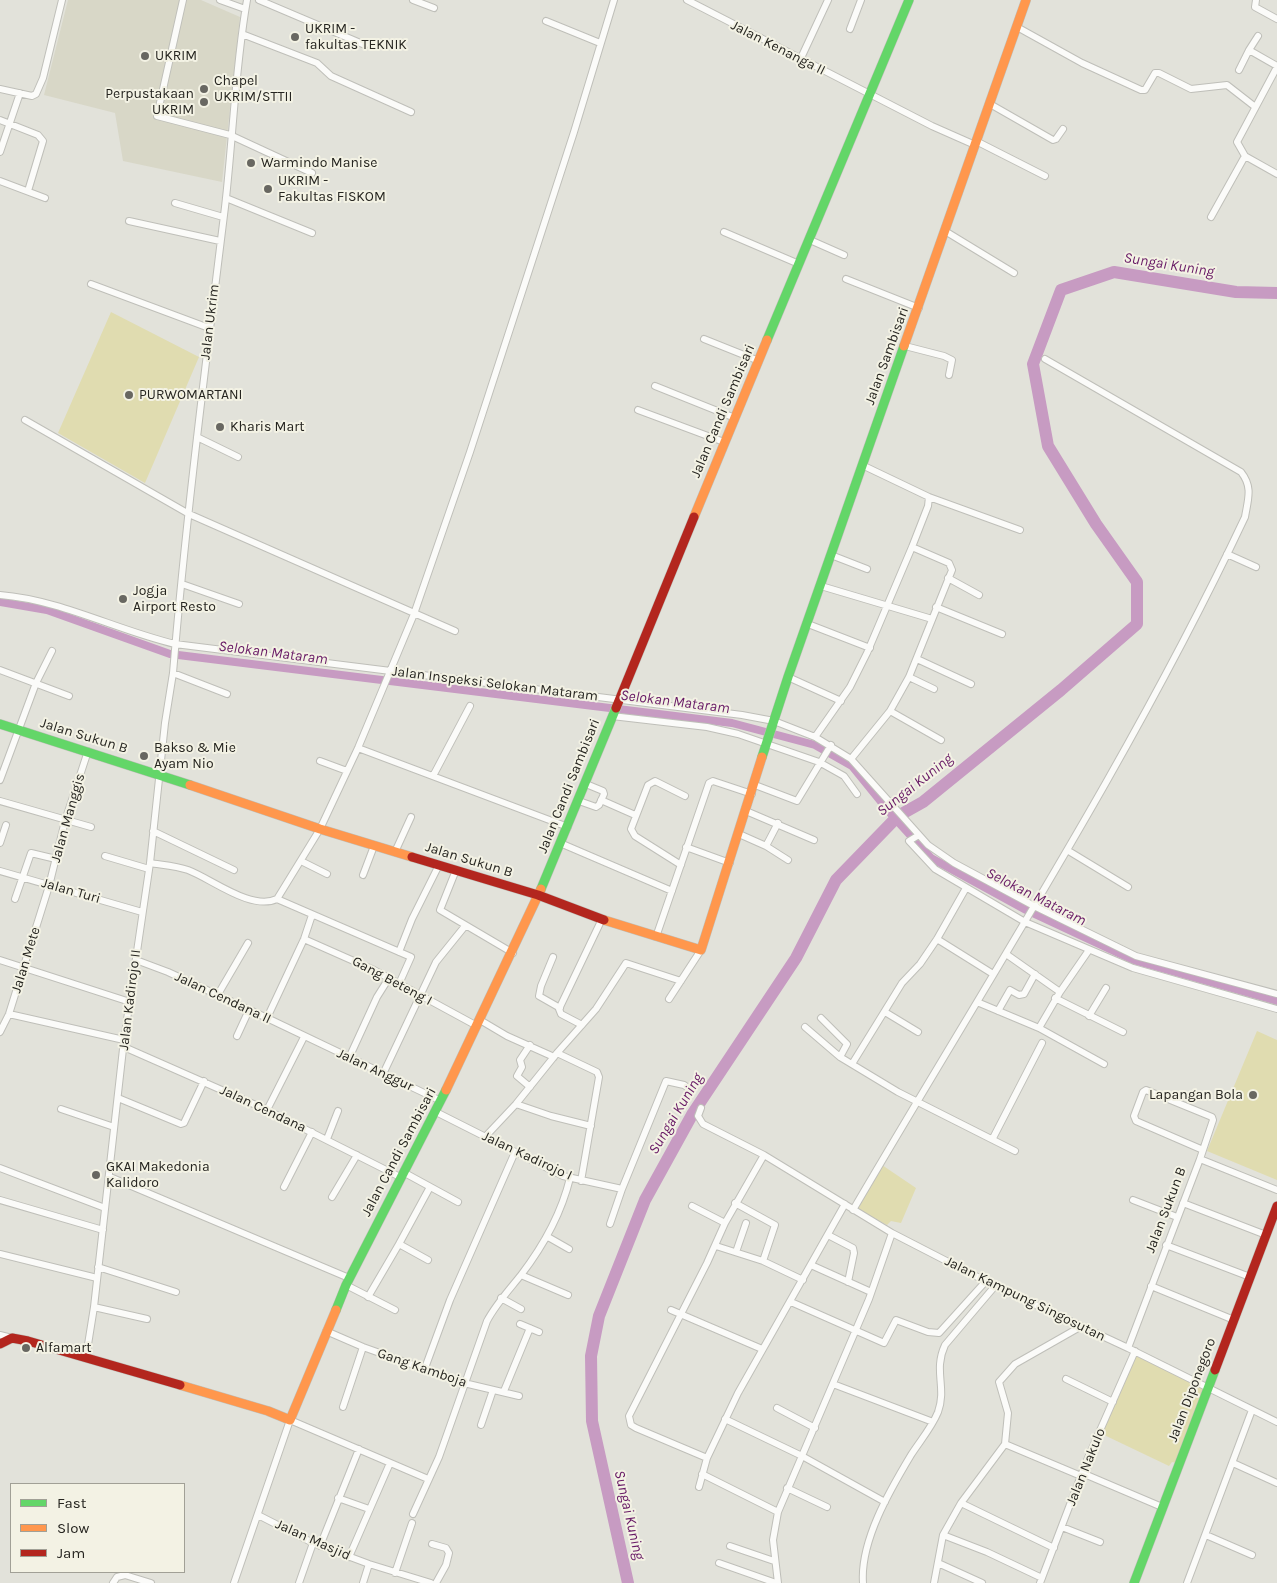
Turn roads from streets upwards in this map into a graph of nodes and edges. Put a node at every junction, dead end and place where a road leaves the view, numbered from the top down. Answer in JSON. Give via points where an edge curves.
{"nodes":[{"id":1,"x":62,"y":0,"type":"edge"},
{"id":2,"x":183,"y":0,"type":"edge"},
{"id":3,"x":220,"y":0,"type":"edge"},
{"id":4,"x":247,"y":0,"type":"edge"},
{"id":5,"x":259,"y":0,"type":"edge"},
{"id":6,"x":413,"y":0,"type":"edge"},
{"id":7,"x":614,"y":0,"type":"edge"},
{"id":8,"x":686,"y":0,"type":"edge"},
{"id":9,"x":828,"y":0,"type":"edge"},
{"id":10,"x":861,"y":0,"type":"edge"},
{"id":11,"x":909,"y":0,"type":"edge"},
{"id":12,"x":1026,"y":0,"type":"edge"},
{"id":13,"x":1256,"y":0,"type":"edge"},
{"id":14,"x":434,"y":8,"type":"dead end"},
{"id":15,"x":245,"y":9,"type":"junction"},
{"id":16,"x":1277,"y":19,"type":"edge"},
{"id":17,"x":546,"y":21,"type":"dead end"},
{"id":18,"x":1017,"y":27,"type":"junction"},
{"id":19,"x":850,"y":29,"type":"dead end"},
{"id":20,"x":242,"y":34,"type":"junction"},
{"id":21,"x":1258,"y":36,"type":"dead end"},
{"id":22,"x":600,"y":44,"type":"junction"},
{"id":23,"x":365,"y":45,"type":"dead end"},
{"id":24,"x":1249,"y":50,"type":"junction"},
{"id":25,"x":801,"y":58,"type":"junction"},
{"id":26,"x":1277,"y":66,"type":"edge"},
{"id":27,"x":1239,"y":70,"type":"dead end"},
{"id":28,"x":0,"y":89,"type":"edge"},
{"id":29,"x":20,"y":93,"type":"junction"},
{"id":30,"x":870,"y":95,"type":"junction"},
{"id":31,"x":990,"y":104,"type":"junction"},
{"id":32,"x":1254,"y":106,"type":"junction"},
{"id":33,"x":411,"y":112,"type":"dead end"},
{"id":34,"x":0,"y":120,"type":"edge"},
{"id":35,"x":10,"y":124,"type":"junction"},
{"id":36,"x":1063,"y":129,"type":"dead end"},
{"id":37,"x":230,"y":135,"type":"junction"},
{"id":38,"x":976,"y":143,"type":"junction"},
{"id":39,"x":0,"y":152,"type":"edge"},
{"id":40,"x":1245,"y":156,"type":"junction"},
{"id":41,"x":312,"y":173,"type":"dead end"},
{"id":42,"x":1277,"y":174,"type":"edge"},
{"id":43,"x":1045,"y":176,"type":"dead end"},
{"id":44,"x":0,"y":181,"type":"edge"},
{"id":45,"x":28,"y":191,"type":"junction"},
{"id":46,"x":45,"y":198,"type":"dead end"},
{"id":47,"x":226,"y":198,"type":"junction"},
{"id":48,"x":174,"y":203,"type":"dead end"},
{"id":49,"x":223,"y":217,"type":"junction"},
{"id":50,"x":1211,"y":217,"type":"dead end"},
{"id":51,"x":129,"y":221,"type":"dead end"},
{"id":52,"x":945,"y":231,"type":"junction"},
{"id":53,"x":724,"y":232,"type":"dead end"},
{"id":54,"x":312,"y":233,"type":"dead end"},
{"id":55,"x":810,"y":240,"type":"junction"},
{"id":56,"x":220,"y":241,"type":"junction"},
{"id":57,"x":844,"y":255,"type":"dead end"},
{"id":58,"x":798,"y":264,"type":"junction"},
{"id":59,"x":1014,"y":273,"type":"dead end"},
{"id":60,"x":846,"y":279,"type":"dead end"},
{"id":61,"x":91,"y":284,"type":"dead end"},
{"id":62,"x":919,"y":308,"type":"junction"},
{"id":63,"x":208,"y":328,"type":"junction"},
{"id":64,"x":704,"y":340,"type":"dead end"},
{"id":65,"x":905,"y":346,"type":"junction"},
{"id":66,"x":1045,"y":359,"type":"dead end"},
{"id":67,"x":759,"y":361,"type":"junction"},
{"id":68,"x":949,"y":375,"type":"dead end"},
{"id":69,"x":655,"y":386,"type":"dead end"},
{"id":70,"x":638,"y":410,"type":"dead end"},
{"id":71,"x":734,"y":418,"type":"junction"},
{"id":72,"x":25,"y":420,"type":"dead end"},
{"id":73,"x":197,"y":438,"type":"junction"},
{"id":74,"x":724,"y":442,"type":"junction"},
{"id":75,"x":238,"y":457,"type":"dead end"},
{"id":76,"x":862,"y":465,"type":"junction"},
{"id":77,"x":929,"y":497,"type":"junction"},
{"id":78,"x":189,"y":514,"type":"junction"},
{"id":79,"x":1020,"y":530,"type":"dead end"},
{"id":80,"x":912,"y":547,"type":"junction"},
{"id":81,"x":1227,"y":554,"type":"junction"},
{"id":82,"x":831,"y":555,"type":"junction"},
{"id":83,"x":1256,"y":567,"type":"dead end"},
{"id":84,"x":867,"y":569,"type":"dead end"},
{"id":85,"x":948,"y":578,"type":"junction"},
{"id":86,"x":182,"y":584,"type":"junction"},
{"id":87,"x":821,"y":586,"type":"junction"},
{"id":88,"x":0,"y":595,"type":"edge"},
{"id":89,"x":979,"y":595,"type":"dead end"},
{"id":90,"x":239,"y":604,"type":"dead end"},
{"id":91,"x":887,"y":607,"type":"junction"},
{"id":92,"x":936,"y":607,"type":"junction"},
{"id":93,"x":414,"y":614,"type":"junction"},
{"id":94,"x":932,"y":619,"type":"junction"},
{"id":95,"x":808,"y":624,"type":"junction"},
{"id":96,"x":455,"y":631,"type":"dead end"},
{"id":97,"x":1002,"y":634,"type":"dead end"},
{"id":98,"x":175,"y":647,"type":"junction"},
{"id":99,"x":870,"y":648,"type":"junction"},
{"id":100,"x":52,"y":650,"type":"dead end"},
{"id":101,"x":917,"y":659,"type":"junction"},
{"id":102,"x":0,"y":670,"type":"edge"},
{"id":103,"x":173,"y":672,"type":"junction"},
{"id":104,"x":388,"y":673,"type":"junction"},
{"id":105,"x":788,"y":677,"type":"junction"},
{"id":106,"x":909,"y":677,"type":"junction"},
{"id":107,"x":36,"y":683,"type":"junction"},
{"id":108,"x":972,"y":684,"type":"dead end"},
{"id":109,"x":934,"y":689,"type":"dead end"},
{"id":110,"x":227,"y":694,"type":"dead end"},
{"id":111,"x":70,"y":696,"type":"dead end"},
{"id":112,"x":619,"y":700,"type":"junction"},
{"id":113,"x":840,"y":701,"type":"junction"},
{"id":114,"x":470,"y":706,"type":"dead end"},
{"id":115,"x":890,"y":711,"type":"junction"},
{"id":116,"x":613,"y":715,"type":"junction"},
{"id":117,"x":0,"y":724,"type":"edge"},
{"id":118,"x":773,"y":724,"type":"junction"},
{"id":119,"x":17,"y":730,"type":"junction"},
{"id":120,"x":816,"y":737,"type":"junction"},
{"id":121,"x":942,"y":740,"type":"dead end"},
{"id":122,"x":769,"y":741,"type":"junction"},
{"id":123,"x":830,"y":746,"type":"junction"},
{"id":124,"x":358,"y":748,"type":"junction"},
{"id":125,"x":88,"y":751,"type":"junction"},
{"id":126,"x":851,"y":759,"type":"junction"},
{"id":127,"x":320,"y":761,"type":"dead end"},
{"id":128,"x":819,"y":762,"type":"junction"},
{"id":129,"x":347,"y":771,"type":"junction"},
{"id":130,"x":160,"y":775,"type":"junction"},
{"id":131,"x":1,"y":776,"type":"edge"},
{"id":132,"x":433,"y":776,"type":"junction"},
{"id":133,"x":586,"y":784,"type":"junction"},
{"id":134,"x":753,"y":790,"type":"junction"},
{"id":135,"x":857,"y":794,"type":"dead end"},
{"id":136,"x":685,"y":796,"type":"dead end"},
{"id":137,"x":602,"y":800,"type":"junction"},
{"id":138,"x":0,"y":801,"type":"edge"},
{"id":139,"x":579,"y":801,"type":"junction"},
{"id":140,"x":746,"y":811,"type":"junction"},
{"id":141,"x":635,"y":815,"type":"junction"},
{"id":142,"x":411,"y":817,"type":"dead end"},
{"id":143,"x":64,"y":821,"type":"junction"},
{"id":144,"x":778,"y":823,"type":"junction"},
{"id":145,"x":6,"y":825,"type":"dead end"},
{"id":146,"x":91,"y":826,"type":"dead end"},
{"id":147,"x":568,"y":827,"type":"junction"},
{"id":148,"x":320,"y":829,"type":"junction"},
{"id":149,"x":153,"y":831,"type":"junction"},
{"id":150,"x":739,"y":834,"type":"junction"},
{"id":151,"x":915,"y":835,"type":"junction"},
{"id":152,"x":814,"y":840,"type":"dead end"},
{"id":153,"x":0,"y":843,"type":"edge"},
{"id":154,"x":560,"y":843,"type":"junction"},
{"id":155,"x":374,"y":846,"type":"junction"},
{"id":156,"x":766,"y":846,"type":"junction"},
{"id":157,"x":686,"y":847,"type":"junction"},
{"id":158,"x":1067,"y":850,"type":"junction"},
{"id":159,"x":395,"y":852,"type":"junction"},
{"id":160,"x":105,"y":856,"type":"dead end"},
{"id":161,"x":56,"y":860,"type":"junction"},
{"id":162,"x":788,"y":860,"type":"dead end"},
{"id":163,"x":300,"y":861,"type":"junction"},
{"id":164,"x":730,"y":863,"type":"junction"},
{"id":165,"x":439,"y":865,"type":"junction"},
{"id":166,"x":680,"y":865,"type":"junction"},
{"id":167,"x":149,"y":866,"type":"junction"},
{"id":168,"x":234,"y":870,"type":"dead end"},
{"id":169,"x":456,"y":870,"type":"junction"},
{"id":170,"x":0,"y":871,"type":"edge"},
{"id":171,"x":327,"y":874,"type":"dead end"},
{"id":172,"x":362,"y":875,"type":"dead end"},
{"id":173,"x":23,"y":877,"type":"junction"},
{"id":174,"x":49,"y":886,"type":"junction"},
{"id":175,"x":1128,"y":887,"type":"dead end"},
{"id":176,"x":966,"y":888,"type":"junction"},
{"id":177,"x":672,"y":891,"type":"junction"},
{"id":178,"x":538,"y":895,"type":"junction"},
{"id":179,"x":15,"y":898,"type":"dead end"},
{"id":180,"x":277,"y":899,"type":"junction"},
{"id":181,"x":1034,"y":908,"type":"junction"},
{"id":182,"x":142,"y":912,"type":"junction"},
{"id":183,"x":312,"y":915,"type":"junction"},
{"id":184,"x":602,"y":919,"type":"junction"},
{"id":185,"x":1026,"y":921,"type":"junction"},
{"id":186,"x":465,"y":926,"type":"junction"},
{"id":187,"x":656,"y":937,"type":"junction"},
{"id":188,"x":304,"y":939,"type":"junction"},
{"id":189,"x":937,"y":939,"type":"junction"},
{"id":190,"x":248,"y":943,"type":"dead end"},
{"id":191,"x":701,"y":950,"type":"junction"},
{"id":192,"x":1089,"y":950,"type":"junction"},
{"id":193,"x":399,"y":952,"type":"junction"},
{"id":194,"x":513,"y":953,"type":"junction"},
{"id":195,"x":1006,"y":954,"type":"junction"},
{"id":196,"x":553,"y":957,"type":"dead end"},
{"id":197,"x":0,"y":960,"type":"edge"},
{"id":198,"x":136,"y":960,"type":"junction"},
{"id":199,"x":23,"y":969,"type":"junction"},
{"id":200,"x":993,"y":974,"type":"junction"},
{"id":201,"x":1035,"y":974,"type":"junction"},
{"id":202,"x":389,"y":978,"type":"junction"},
{"id":203,"x":681,"y":981,"type":"junction"},
{"id":204,"x":400,"y":984,"type":"junction"},
{"id":205,"x":1106,"y":988,"type":"dead end"},
{"id":206,"x":1060,"y":992,"type":"junction"},
{"id":207,"x":1277,"y":994,"type":"edge"},
{"id":208,"x":218,"y":996,"type":"junction"},
{"id":209,"x":421,"y":996,"type":"junction"},
{"id":210,"x":669,"y":998,"type":"dead end"},
{"id":211,"x":1055,"y":998,"type":"junction"},
{"id":212,"x":130,"y":1002,"type":"junction"},
{"id":213,"x":977,"y":1002,"type":"junction"},
{"id":214,"x":560,"y":1008,"type":"junction"},
{"id":215,"x":1277,"y":1009,"type":"edge"},
{"id":216,"x":249,"y":1010,"type":"junction"},
{"id":217,"x":998,"y":1011,"type":"junction"},
{"id":218,"x":885,"y":1012,"type":"junction"},
{"id":219,"x":9,"y":1014,"type":"junction"},
{"id":220,"x":1089,"y":1016,"type":"junction"},
{"id":221,"x":267,"y":1018,"type":"junction"},
{"id":222,"x":821,"y":1018,"type":"dead end"},
{"id":223,"x":478,"y":1023,"type":"junction"},
{"id":224,"x":582,"y":1025,"type":"junction"},
{"id":225,"x":805,"y":1028,"type":"dead end"},
{"id":226,"x":1039,"y":1028,"type":"junction"},
{"id":227,"x":0,"y":1032,"type":"edge"},
{"id":228,"x":918,"y":1032,"type":"dead end"},
{"id":229,"x":1123,"y":1032,"type":"dead end"},
{"id":230,"x":237,"y":1036,"type":"dead end"},
{"id":231,"x":306,"y":1038,"type":"junction"},
{"id":232,"x":124,"y":1043,"type":"junction"},
{"id":233,"x":1042,"y":1043,"type":"dead end"},
{"id":234,"x":530,"y":1045,"type":"junction"},
{"id":235,"x":555,"y":1055,"type":"junction"},
{"id":236,"x":840,"y":1056,"type":"junction"},
{"id":237,"x":349,"y":1058,"type":"junction"},
{"id":238,"x":852,"y":1064,"type":"junction"},
{"id":239,"x":1104,"y":1064,"type":"dead end"},
{"id":240,"x":383,"y":1074,"type":"junction"},
{"id":241,"x":204,"y":1081,"type":"junction"},
{"id":242,"x":530,"y":1087,"type":"junction"},
{"id":243,"x":691,"y":1090,"type":"dead end"},
{"id":244,"x":118,"y":1098,"type":"junction"},
{"id":245,"x":916,"y":1100,"type":"junction"},
{"id":246,"x":441,"y":1101,"type":"junction"},
{"id":247,"x":516,"y":1104,"type":"junction"},
{"id":248,"x":701,"y":1108,"type":"dead end"},
{"id":249,"x":61,"y":1109,"type":"dead end"},
{"id":250,"x":267,"y":1110,"type":"junction"},
{"id":251,"x":338,"y":1111,"type":"dead end"},
{"id":252,"x":436,"y":1112,"type":"junction"},
{"id":253,"x":591,"y":1126,"type":"junction"},
{"id":254,"x":114,"y":1127,"type":"junction"},
{"id":255,"x":312,"y":1132,"type":"junction"},
{"id":256,"x":485,"y":1137,"type":"junction"},
{"id":257,"x":993,"y":1138,"type":"junction"},
{"id":258,"x":327,"y":1139,"type":"junction"},
{"id":259,"x":1203,"y":1150,"type":"junction"},
{"id":260,"x":1015,"y":1151,"type":"dead end"},
{"id":261,"x":515,"y":1152,"type":"junction"},
{"id":262,"x":357,"y":1155,"type":"junction"},
{"id":263,"x":764,"y":1155,"type":"junction"},
{"id":264,"x":1200,"y":1159,"type":"junction"},
{"id":265,"x":0,"y":1168,"type":"edge"},
{"id":266,"x":401,"y":1174,"type":"junction"},
{"id":267,"x":110,"y":1177,"type":"junction"},
{"id":268,"x":570,"y":1178,"type":"junction"},
{"id":269,"x":581,"y":1181,"type":"junction"},
{"id":270,"x":284,"y":1187,"type":"dead end"},
{"id":271,"x":430,"y":1187,"type":"junction"},
{"id":272,"x":622,"y":1189,"type":"junction"},
{"id":273,"x":1277,"y":1190,"type":"edge"},
{"id":274,"x":332,"y":1197,"type":"dead end"},
{"id":275,"x":0,"y":1200,"type":"edge"},
{"id":276,"x":1133,"y":1200,"type":"dead end"},
{"id":277,"x":458,"y":1202,"type":"dead end"},
{"id":278,"x":736,"y":1203,"type":"junction"},
{"id":279,"x":1183,"y":1203,"type":"junction"},
{"id":280,"x":845,"y":1204,"type":"junction"},
{"id":281,"x":692,"y":1206,"type":"dead end"},
{"id":282,"x":1277,"y":1206,"type":"edge"},
{"id":283,"x":105,"y":1208,"type":"junction"},
{"id":284,"x":852,"y":1210,"type":"junction"},
{"id":285,"x":1177,"y":1217,"type":"junction"},
{"id":286,"x":724,"y":1223,"type":"junction"},
{"id":287,"x":746,"y":1223,"type":"dead end"},
{"id":288,"x":610,"y":1224,"type":"dead end"},
{"id":289,"x":103,"y":1230,"type":"junction"},
{"id":290,"x":892,"y":1233,"type":"junction"},
{"id":291,"x":828,"y":1235,"type":"junction"},
{"id":292,"x":1266,"y":1235,"type":"junction"},
{"id":293,"x":548,"y":1237,"type":"junction"},
{"id":294,"x":399,"y":1244,"type":"junction"},
{"id":295,"x":1166,"y":1245,"type":"junction"},
{"id":296,"x":716,"y":1246,"type":"junction"},
{"id":297,"x":568,"y":1249,"type":"dead end"},
{"id":298,"x":736,"y":1252,"type":"junction"},
{"id":299,"x":0,"y":1254,"type":"edge"},
{"id":300,"x":428,"y":1260,"type":"dead end"},
{"id":301,"x":763,"y":1261,"type":"junction"},
{"id":302,"x":811,"y":1265,"type":"junction"},
{"id":303,"x":98,"y":1267,"type":"junction"},
{"id":304,"x":521,"y":1275,"type":"junction"},
{"id":305,"x":1250,"y":1277,"type":"junction"},
{"id":306,"x":97,"y":1278,"type":"junction"},
{"id":307,"x":803,"y":1280,"type":"junction"},
{"id":308,"x":986,"y":1281,"type":"junction"},
{"id":309,"x":347,"y":1282,"type":"junction"},
{"id":310,"x":848,"y":1282,"type":"junction"},
{"id":311,"x":995,"y":1286,"type":"junction"},
{"id":312,"x":1151,"y":1286,"type":"junction"},
{"id":313,"x":176,"y":1292,"type":"dead end"},
{"id":314,"x":871,"y":1292,"type":"junction"},
{"id":315,"x":568,"y":1295,"type":"dead end"},
{"id":316,"x":368,"y":1297,"type":"junction"},
{"id":317,"x":501,"y":1298,"type":"junction"},
{"id":318,"x":791,"y":1302,"type":"junction"},
{"id":319,"x":94,"y":1307,"type":"junction"},
{"id":320,"x":521,"y":1309,"type":"dead end"},
{"id":321,"x":395,"y":1310,"type":"dead end"},
{"id":322,"x":671,"y":1310,"type":"dead end"},
{"id":323,"x":682,"y":1315,"type":"junction"},
{"id":324,"x":147,"y":1319,"type":"dead end"},
{"id":325,"x":1234,"y":1320,"type":"junction"},
{"id":326,"x":520,"y":1324,"type":"dead end"},
{"id":327,"x":1080,"y":1327,"type":"junction"},
{"id":328,"x":530,"y":1328,"type":"junction"},
{"id":329,"x":326,"y":1330,"type":"junction"},
{"id":330,"x":856,"y":1331,"type":"junction"},
{"id":331,"x":539,"y":1332,"type":"dead end"},
{"id":332,"x":0,"y":1335,"type":"edge"},
{"id":333,"x":12,"y":1338,"type":"junction"},
{"id":334,"x":0,"y":1344,"type":"edge"},
{"id":335,"x":363,"y":1347,"type":"junction"},
{"id":336,"x":1128,"y":1348,"type":"junction"},
{"id":337,"x":762,"y":1349,"type":"junction"},
{"id":338,"x":1135,"y":1351,"type":"junction"},
{"id":339,"x":86,"y":1357,"type":"junction"},
{"id":340,"x":425,"y":1368,"type":"junction"},
{"id":341,"x":1066,"y":1379,"type":"dead end"},
{"id":342,"x":464,"y":1383,"type":"junction"},
{"id":343,"x":833,"y":1384,"type":"junction"},
{"id":344,"x":1208,"y":1388,"type":"junction"},
{"id":345,"x":493,"y":1390,"type":"junction"},
{"id":346,"x":504,"y":1391,"type":"junction"},
{"id":347,"x":519,"y":1396,"type":"dead end"},
{"id":348,"x":1112,"y":1402,"type":"junction"},
{"id":349,"x":343,"y":1407,"type":"dead end"},
{"id":350,"x":777,"y":1408,"type":"dead end"},
{"id":351,"x":1252,"y":1410,"type":"junction"},
{"id":352,"x":725,"y":1419,"type":"junction"},
{"id":353,"x":290,"y":1420,"type":"junction"},
{"id":354,"x":933,"y":1422,"type":"junction"},
{"id":355,"x":1277,"y":1422,"type":"edge"},
{"id":356,"x":481,"y":1425,"type":"dead end"},
{"id":357,"x":815,"y":1428,"type":"junction"},
{"id":358,"x":1005,"y":1444,"type":"junction"},
{"id":359,"x":359,"y":1449,"type":"junction"},
{"id":360,"x":802,"y":1456,"type":"junction"},
{"id":361,"x":707,"y":1458,"type":"junction"},
{"id":362,"x":390,"y":1463,"type":"junction"},
{"id":363,"x":1233,"y":1463,"type":"junction"},
{"id":364,"x":702,"y":1474,"type":"junction"},
{"id":365,"x":1082,"y":1474,"type":"junction"},
{"id":366,"x":428,"y":1479,"type":"junction"},
{"id":367,"x":1277,"y":1483,"type":"edge"},
{"id":368,"x":699,"y":1487,"type":"dead end"},
{"id":369,"x":787,"y":1488,"type":"junction"},
{"id":370,"x":338,"y":1498,"type":"junction"},
{"id":371,"x":885,"y":1502,"type":"junction"},
{"id":372,"x":961,"y":1503,"type":"junction"},
{"id":373,"x":827,"y":1507,"type":"dead end"},
{"id":374,"x":1162,"y":1507,"type":"junction"},
{"id":375,"x":369,"y":1509,"type":"junction"},
{"id":376,"x":778,"y":1512,"type":"junction"},
{"id":377,"x":413,"y":1514,"type":"dead end"},
{"id":378,"x":258,"y":1515,"type":"junction"},
{"id":379,"x":412,"y":1523,"type":"dead end"},
{"id":380,"x":1062,"y":1527,"type":"junction"},
{"id":381,"x":943,"y":1535,"type":"junction"},
{"id":382,"x":1206,"y":1536,"type":"junction"},
{"id":383,"x":1100,"y":1542,"type":"dead end"},
{"id":384,"x":432,"y":1544,"type":"dead end"},
{"id":385,"x":316,"y":1545,"type":"junction"},
{"id":386,"x":730,"y":1546,"type":"dead end"},
{"id":387,"x":1054,"y":1548,"type":"junction"},
{"id":388,"x":1252,"y":1555,"type":"dead end"},
{"id":389,"x":349,"y":1557,"type":"junction"},
{"id":390,"x":774,"y":1561,"type":"junction"},
{"id":391,"x":719,"y":1563,"type":"dead end"},
{"id":392,"x":938,"y":1563,"type":"junction"},
{"id":393,"x":369,"y":1564,"type":"junction"},
{"id":394,"x":394,"y":1573,"type":"junction"},
{"id":395,"x":302,"y":1581,"type":"edge"},
{"id":396,"x":1041,"y":1581,"type":"edge"},
{"id":397,"x":113,"y":1583,"type":"edge"},
{"id":398,"x":151,"y":1583,"type":"edge"},
{"id":399,"x":234,"y":1583,"type":"edge"},
{"id":400,"x":363,"y":1583,"type":"edge"},
{"id":401,"x":431,"y":1583,"type":"edge"},
{"id":402,"x":436,"y":1583,"type":"edge"},
{"id":403,"x":777,"y":1583,"type":"edge"},
{"id":404,"x":863,"y":1583,"type":"edge"},
{"id":405,"x":934,"y":1583,"type":"edge"},
{"id":406,"x":982,"y":1583,"type":"edge"},
{"id":407,"x":1134,"y":1583,"type":"edge"},
{"id":408,"x":1187,"y":1583,"type":"edge"}],
"edges":[{"from":1,"to":29,"type":"street","via":[[39,90],[32,96]]},
{"from":2,"to":37,"type":"street","via":[[157,116]]},
{"from":3,"to":15,"type":"street"},
{"from":4,"to":15,"type":"street","name":"Jalan Ukrim"},
{"from":5,"to":23,"type":"street"},
{"from":6,"to":14,"type":"street"},
{"from":7,"to":22,"type":"street"},
{"from":8,"to":25,"type":"street","name":"Jalan Kenanga II"},
{"from":9,"to":25,"type":"street"},
{"from":10,"to":19,"type":"street"},
{"from":11,"to":30,"type":"street","name":"Jalan Candi Sambisari"},
{"from":12,"to":18,"type":"street","name":"Jalan Sambisari"},
{"from":13,"to":16,"type":"street","via":[[1255,7]]},
{"from":15,"to":20,"type":"street","name":"Jalan Ukrim"},
{"from":17,"to":22,"type":"street"},
{"from":18,"to":31,"type":"street","name":"Jalan Sambisari"},
{"from":18,"to":32,"type":"street","via":[[1082,63],[1141,90],[1145,90],[1157,73],[1191,89],[1227,85]]},
{"from":20,"to":33,"type":"street","via":[[317,63],[331,76]]},
{"from":20,"to":37,"type":"street","name":"Jalan Ukrim"},
{"from":21,"to":24,"type":"street"},
{"from":22,"to":93,"type":"street","via":[[473,443]]},
{"from":24,"to":26,"type":"street"},
{"from":24,"to":27,"type":"street"},
{"from":25,"to":30,"type":"street","name":"Jalan Kenanga II"},
{"from":26,"to":32,"type":"street"},
{"from":28,"to":29,"type":"street"},
{"from":29,"to":35,"type":"street"},
{"from":30,"to":38,"type":"street","name":"Jalan Kenanga II"},
{"from":30,"to":55,"type":"street","name":"Jalan Candi Sambisari"},
{"from":31,"to":36,"type":"street","via":[[1053,140]]},
{"from":31,"to":38,"type":"street","name":"Jalan Sambisari"},
{"from":32,"to":40,"type":"street","via":[[1237,138]]},
{"from":34,"to":35,"type":"street"},
{"from":35,"to":39,"type":"street"},
{"from":35,"to":45,"type":"street","via":[[38,135],[44,141]]},
{"from":37,"to":41,"type":"street"},
{"from":37,"to":47,"type":"street","name":"Jalan Ukrim"},
{"from":38,"to":43,"type":"street","name":"Jalan Kenanga II"},
{"from":38,"to":52,"type":"street","name":"Jalan Sambisari"},
{"from":40,"to":42,"type":"street"},
{"from":40,"to":50,"type":"street"},
{"from":44,"to":45,"type":"street"},
{"from":45,"to":46,"type":"street"},
{"from":47,"to":49,"type":"street","name":"Jalan Ukrim"},
{"from":47,"to":54,"type":"street"},
{"from":48,"to":49,"type":"street"},
{"from":49,"to":56,"type":"street","name":"Jalan Ukrim"},
{"from":51,"to":56,"type":"street"},
{"from":52,"to":59,"type":"street"},
{"from":52,"to":62,"type":"street","name":"Jalan Sambisari"},
{"from":53,"to":58,"type":"street"},
{"from":55,"to":57,"type":"street"},
{"from":55,"to":58,"type":"street","name":"Jalan Candi Sambisari"},
{"from":56,"to":63,"type":"street","name":"Jalan Ukrim"},
{"from":58,"to":67,"type":"street","name":"Jalan Candi Sambisari"},
{"from":60,"to":62,"type":"street"},
{"from":61,"to":63,"type":"street"},
{"from":62,"to":65,"type":"street","name":"Jalan Sambisari"},
{"from":63,"to":73,"type":"street","name":"Jalan Ukrim"},
{"from":64,"to":67,"type":"street"},
{"from":65,"to":68,"type":"street","via":[[952,360]]},
{"from":65,"to":76,"type":"street","name":"Jalan Sambisari"},
{"from":66,"to":81,"type":"street","via":[[1241,472],[1250,492],[1245,517]]},
{"from":67,"to":71,"type":"street","name":"Jalan Candi Sambisari"},
{"from":69,"to":71,"type":"street"},
{"from":70,"to":74,"type":"street"},
{"from":71,"to":74,"type":"street","name":"Jalan Candi Sambisari"},
{"from":72,"to":78,"type":"street"},
{"from":73,"to":75,"type":"street"},
{"from":73,"to":78,"type":"street","name":"Jalan Ukrim"},
{"from":74,"to":112,"type":"street","name":"Jalan Candi Sambisari"},
{"from":76,"to":77,"type":"street"},
{"from":76,"to":82,"type":"street","name":"Jalan Sambisari"},
{"from":77,"to":79,"type":"street"},
{"from":77,"to":80,"type":"street"},
{"from":78,"to":86,"type":"street","name":"Jalan Ukrim"},
{"from":78,"to":93,"type":"street"},
{"from":80,"to":85,"type":"street","via":[[949,563],[952,567]]},
{"from":80,"to":91,"type":"street"},
{"from":81,"to":83,"type":"street"},
{"from":81,"to":158,"type":"street","via":[[1131,738]]},
{"from":82,"to":84,"type":"street"},
{"from":82,"to":87,"type":"street","name":"Jalan Sambisari"},
{"from":85,"to":89,"type":"street"},
{"from":85,"to":92,"type":"street"},
{"from":86,"to":90,"type":"street"},
{"from":86,"to":98,"type":"street","name":"Jalan Ukrim"},
{"from":87,"to":91,"type":"street"},
{"from":87,"to":95,"type":"street","name":"Jalan Sambisari"},
{"from":88,"to":98,"type":"street","name":"Jalan Inspeksi Selokan Mataram","via":[[51,604]]},
{"from":91,"to":94,"type":"street"},
{"from":91,"to":99,"type":"street"},
{"from":92,"to":94,"type":"street"},
{"from":92,"to":97,"type":"street"},
{"from":93,"to":96,"type":"street"},
{"from":93,"to":104,"type":"street"},
{"from":94,"to":101,"type":"street"},
{"from":95,"to":99,"type":"street"},
{"from":95,"to":105,"type":"street","name":"Jalan Sambisari"},
{"from":98,"to":103,"type":"street","name":"Jalan Kadirojo II"},
{"from":98,"to":104,"type":"street","name":"Jalan Inspeksi Selokan Mataram"},
{"from":99,"to":113,"type":"street"},
{"from":100,"to":107,"type":"street"},
{"from":101,"to":106,"type":"street"},
{"from":101,"to":108,"type":"street"},
{"from":102,"to":107,"type":"street"},
{"from":103,"to":110,"type":"street"},
{"from":103,"to":130,"type":"street","name":"Jalan Kadirojo II"},
{"from":104,"to":112,"type":"street","name":"Jalan Inspeksi Selokan Mataram"},
{"from":104,"to":124,"type":"street"},
{"from":105,"to":113,"type":"street"},
{"from":105,"to":118,"type":"street","name":"Jalan Sambisari"},
{"from":106,"to":109,"type":"street"},
{"from":106,"to":115,"type":"street"},
{"from":107,"to":111,"type":"street"},
{"from":107,"to":119,"type":"street"},
{"from":112,"to":116,"type":"street","name":"Jalan Candi Sambisari"},
{"from":112,"to":118,"type":"street","name":"Jalan Inspeksi Selokan Mataram"},
{"from":113,"to":120,"type":"street"},
{"from":114,"to":132,"type":"street"},
{"from":115,"to":121,"type":"street"},
{"from":115,"to":126,"type":"street"},
{"from":116,"to":122,"type":"street","via":[[706,727]]},
{"from":116,"to":133,"type":"street","name":"Jalan Candi Sambisari"},
{"from":117,"to":119,"type":"street","name":"Jalan Sukun B"},
{"from":118,"to":120,"type":"street","name":"Jalan Inspeksi Selokan Mataram"},
{"from":118,"to":122,"type":"street"},
{"from":119,"to":125,"type":"street","name":"Jalan Sukun B"},
{"from":119,"to":131,"type":"street"},
{"from":120,"to":123,"type":"street","name":"Jalan Inspeksi Selokan Mataram"},
{"from":122,"to":128,"type":"street"},
{"from":122,"to":134,"type":"street"},
{"from":123,"to":126,"type":"street","name":"Jalan Inspeksi Selokan Mataram"},
{"from":123,"to":128,"type":"street"},
{"from":124,"to":129,"type":"street"},
{"from":124,"to":132,"type":"street"},
{"from":125,"to":130,"type":"street","name":"Jalan Sukun B"},
{"from":125,"to":143,"type":"street","name":"Jalan Manggis"},
{"from":126,"to":151,"type":"street","name":"Jalan Inspeksi Selokan Mataram"},
{"from":127,"to":129,"type":"street"},
{"from":128,"to":134,"type":"street","via":[[797,801]]},
{"from":128,"to":135,"type":"street","via":[[844,776]]},
{"from":129,"to":148,"type":"street"},
{"from":130,"to":148,"type":"street","name":"Jalan Sukun B"},
{"from":130,"to":149,"type":"street","name":"Jalan Kadirojo II"},
{"from":132,"to":147,"type":"street"},
{"from":133,"to":137,"type":"street","via":[[603,791]]},
{"from":133,"to":139,"type":"street","name":"Jalan Candi Sambisari"},
{"from":134,"to":140,"type":"street"},
{"from":134,"to":157,"type":"street","via":[[713,781],[709,783]]},
{"from":136,"to":141,"type":"street","via":[[652,782]]},
{"from":137,"to":139,"type":"street","via":[[596,807]]},
{"from":137,"to":141,"type":"street"},
{"from":138,"to":143,"type":"street"},
{"from":139,"to":147,"type":"street","name":"Jalan Candi Sambisari"},
{"from":140,"to":144,"type":"street"},
{"from":140,"to":150,"type":"street"},
{"from":141,"to":166,"type":"street","via":[[630,828],[632,833]]},
{"from":142,"to":159,"type":"street"},
{"from":143,"to":146,"type":"street"},
{"from":143,"to":161,"type":"street","name":"Jalan Manggis"},
{"from":144,"to":152,"type":"street"},
{"from":144,"to":156,"type":"street"},
{"from":145,"to":153,"type":"street"},
{"from":147,"to":154,"type":"street","name":"Jalan Candi Sambisari"},
{"from":148,"to":155,"type":"street","name":"Jalan Sukun B"},
{"from":148,"to":163,"type":"street"},
{"from":149,"to":167,"type":"street","name":"Jalan Kadirojo II"},
{"from":149,"to":168,"type":"street"},
{"from":150,"to":156,"type":"street"},
{"from":150,"to":164,"type":"street"},
{"from":151,"to":176,"type":"street","via":[[912,845],[935,869]]},
{"from":151,"to":181,"type":"street","name":"Jalan Inspeksi Selokan Mataram","via":[[939,855]]},
{"from":154,"to":177,"type":"street"},
{"from":154,"to":178,"type":"street","name":"Jalan Candi Sambisari"},
{"from":155,"to":159,"type":"street","name":"Jalan Sukun B"},
{"from":155,"to":172,"type":"street"},
{"from":156,"to":162,"type":"street"},
{"from":157,"to":164,"type":"street"},
{"from":157,"to":166,"type":"street"},
{"from":158,"to":175,"type":"street"},
{"from":158,"to":181,"type":"street"},
{"from":159,"to":165,"type":"street","name":"Jalan Sukun B"},
{"from":160,"to":167,"type":"street"},
{"from":161,"to":173,"type":"street","via":[[32,853]]},
{"from":161,"to":174,"type":"street","name":"Jalan Manggis"},
{"from":163,"to":171,"type":"street"},
{"from":163,"to":180,"type":"street"},
{"from":164,"to":191,"type":"street"},
{"from":165,"to":169,"type":"street","name":"Jalan Sukun B"},
{"from":165,"to":193,"type":"street"},
{"from":166,"to":177,"type":"street"},
{"from":167,"to":180,"type":"street","via":[[188,870],[252,900],[269,902]]},
{"from":167,"to":182,"type":"street","name":"Jalan Kadirojo II"},
{"from":169,"to":178,"type":"street","name":"Jalan Sukun B"},
{"from":169,"to":186,"type":"street","via":[[440,910]]},
{"from":170,"to":173,"type":"street","name":"Jalan Turi"},
{"from":173,"to":174,"type":"street","name":"Jalan Turi"},
{"from":173,"to":179,"type":"street"},
{"from":174,"to":182,"type":"street","name":"Jalan Turi"},
{"from":174,"to":199,"type":"street","name":"Jalan Mete"},
{"from":176,"to":185,"type":"street"},
{"from":176,"to":189,"type":"street"},
{"from":177,"to":187,"type":"street"},
{"from":178,"to":184,"type":"street","name":"Jalan Sukun B"},
{"from":178,"to":194,"type":"street","name":"Jalan Candi Sambisari"},
{"from":180,"to":183,"type":"street"},
{"from":181,"to":185,"type":"street"},
{"from":181,"to":207,"type":"street","name":"Jalan Inspeksi Selokan Mataram","via":[[1136,956]]},
{"from":182,"to":198,"type":"street","name":"Jalan Kadirojo II"},
{"from":183,"to":188,"type":"street"},
{"from":183,"to":193,"type":"street"},
{"from":184,"to":187,"type":"street","name":"Jalan Sukun B"},
{"from":184,"to":214,"type":"street"},
{"from":185,"to":192,"type":"street"},
{"from":185,"to":195,"type":"street"},
{"from":186,"to":194,"type":"street"},
{"from":186,"to":209,"type":"street","via":[[436,962]]},
{"from":187,"to":191,"type":"street","name":"Jalan Sukun B"},
{"from":188,"to":202,"type":"street","name":"Gang Beteng I"},
{"from":188,"to":221,"type":"street"},
{"from":189,"to":200,"type":"street"},
{"from":189,"to":218,"type":"street","via":[[920,964],[902,982]]},
{"from":190,"to":208,"type":"street"},
{"from":191,"to":203,"type":"street"},
{"from":192,"to":206,"type":"street"},
{"from":192,"to":215,"type":"street","via":[[1133,968]]},
{"from":193,"to":204,"type":"street","via":[[411,958]]},
{"from":194,"to":223,"type":"street","name":"Jalan Candi Sambisari"},
{"from":195,"to":200,"type":"street"},
{"from":195,"to":201,"type":"street"},
{"from":196,"to":214,"type":"street","via":[[540,996]]},
{"from":197,"to":199,"type":"street"},
{"from":198,"to":208,"type":"street","name":"Jalan Cendana II"},
{"from":198,"to":212,"type":"street","name":"Jalan Kadirojo II"},
{"from":199,"to":212,"type":"street"},
{"from":199,"to":219,"type":"street","name":"Jalan Mete"},
{"from":200,"to":213,"type":"street"},
{"from":201,"to":206,"type":"street"},
{"from":201,"to":217,"type":"street","via":[[1023,995],[1008,991]]},
{"from":202,"to":204,"type":"street","name":"Gang Beteng I"},
{"from":202,"to":237,"type":"street"},
{"from":203,"to":210,"type":"street"},
{"from":203,"to":224,"type":"street","via":[[626,963]]},
{"from":204,"to":209,"type":"street","name":"Gang Beteng I"},
{"from":205,"to":220,"type":"street"},
{"from":206,"to":211,"type":"street"},
{"from":208,"to":216,"type":"street","name":"Jalan Cendana II"},
{"from":209,"to":223,"type":"street","name":"Gang Beteng I"},
{"from":209,"to":240,"type":"street"},
{"from":211,"to":220,"type":"street"},
{"from":211,"to":226,"type":"street"},
{"from":212,"to":232,"type":"street","name":"Jalan Kadirojo II"},
{"from":213,"to":217,"type":"street"},
{"from":213,"to":245,"type":"street"},
{"from":214,"to":224,"type":"street","via":[[561,1014]]},
{"from":216,"to":221,"type":"street","name":"Jalan Cendana II"},
{"from":216,"to":230,"type":"street"},
{"from":217,"to":226,"type":"street"},
{"from":218,"to":228,"type":"street"},
{"from":218,"to":238,"type":"street"},
{"from":219,"to":227,"type":"street","name":"Jalan Mete"},
{"from":219,"to":232,"type":"street","name":"Jalan Cendana"},
{"from":220,"to":229,"type":"street"},
{"from":221,"to":231,"type":"street","name":"Jalan Cendana II"},
{"from":222,"to":236,"type":"street","via":[[847,1044]]},
{"from":223,"to":234,"type":"street","name":"Gang Beteng I"},
{"from":223,"to":246,"type":"street","name":"Jalan Candi Sambisari"},
{"from":224,"to":235,"type":"street"},
{"from":225,"to":236,"type":"street"},
{"from":226,"to":239,"type":"street"},
{"from":231,"to":237,"type":"street","name":"Jalan Anggur"},
{"from":231,"to":250,"type":"street"},
{"from":232,"to":241,"type":"street","name":"Jalan Cendana"},
{"from":232,"to":244,"type":"street","name":"Jalan Kadirojo II"},
{"from":233,"to":257,"type":"street"},
{"from":234,"to":235,"type":"street","name":"Gang Beteng I"},
{"from":234,"to":242,"type":"street","via":[[520,1060],[522,1067],[517,1076]]},
{"from":235,"to":242,"type":"street"},
{"from":235,"to":253,"type":"street","name":"Gang Beteng I","via":[[598,1074]]},
{"from":236,"to":238,"type":"street"},
{"from":237,"to":240,"type":"street","name":"Jalan Anggur"},
{"from":238,"to":245,"type":"street"},
{"from":240,"to":246,"type":"street","name":"Jalan Anggur"},
{"from":241,"to":244,"type":"street","via":[[181,1124]]},
{"from":241,"to":250,"type":"street","name":"Jalan Cendana"},
{"from":242,"to":247,"type":"street"},
{"from":243,"to":272,"type":"street","via":[[666,1081]]},
{"from":244,"to":254,"type":"street","name":"Jalan Kadirojo II"},
{"from":245,"to":257,"type":"street"},
{"from":245,"to":284,"type":"street"},
{"from":246,"to":252,"type":"street","name":"Jalan Candi Sambisari"},
{"from":247,"to":253,"type":"street"},
{"from":247,"to":256,"type":"street"},
{"from":248,"to":263,"type":"street","name":"Jalan Kampung Singosutan","via":[[698,1116],[703,1124]]},
{"from":249,"to":254,"type":"street"},
{"from":250,"to":255,"type":"street","name":"Jalan Cendana"},
{"from":251,"to":258,"type":"street"},
{"from":252,"to":256,"type":"street","name":"Jalan Kadirojo I"},
{"from":252,"to":266,"type":"street","name":"Jalan Candi Sambisari"},
{"from":253,"to":269,"type":"street"},
{"from":254,"to":267,"type":"street","name":"Jalan Kadirojo II"},
{"from":255,"to":258,"type":"street","name":"Jalan Cendana"},
{"from":255,"to":270,"type":"street"},
{"from":256,"to":261,"type":"street","name":"Jalan Kadirojo I"},
{"from":257,"to":260,"type":"street"},
{"from":258,"to":262,"type":"street","name":"Jalan Cendana"},
{"from":259,"to":259,"type":"street","via":[[1136,1121],[1134,1116],[1142,1093],[1146,1090],[1211,1116],[1213,1120]]},
{"from":259,"to":264,"type":"street"},
{"from":261,"to":268,"type":"street","name":"Jalan Kadirojo I"},
{"from":261,"to":340,"type":"street","via":[[450,1300]]},
{"from":262,"to":266,"type":"street","name":"Jalan Cendana"},
{"from":262,"to":274,"type":"street"},
{"from":263,"to":278,"type":"street"},
{"from":263,"to":280,"type":"street","name":"Jalan Kampung Singosutan"},
{"from":264,"to":273,"type":"street","name":"Jalan Sukun B"},
{"from":264,"to":279,"type":"street","name":"Jalan Sukun B"},
{"from":265,"to":283,"type":"street"},
{"from":266,"to":271,"type":"street","name":"Jalan Cendana"},
{"from":266,"to":309,"type":"street","name":"Jalan Candi Sambisari"},
{"from":267,"to":283,"type":"street","name":"Jalan Kadirojo II"},
{"from":267,"to":309,"type":"street"},
{"from":268,"to":269,"type":"street","name":"Jalan Kadirojo I"},
{"from":268,"to":293,"type":"street"},
{"from":269,"to":272,"type":"street","name":"Jalan Kadirojo I"},
{"from":271,"to":277,"type":"street","name":"Jalan Cendana"},
{"from":271,"to":294,"type":"street"},
{"from":272,"to":288,"type":"street"},
{"from":275,"to":289,"type":"street"},
{"from":276,"to":285,"type":"street"},
{"from":278,"to":286,"type":"street"},
{"from":278,"to":301,"type":"street","via":[[775,1224]]},
{"from":279,"to":285,"type":"street","name":"Jalan Sukun B"},
{"from":279,"to":292,"type":"street"},
{"from":280,"to":284,"type":"street","name":"Jalan Kampung Singosutan"},
{"from":280,"to":291,"type":"street"},
{"from":281,"to":286,"type":"street"},
{"from":282,"to":292,"type":"street","name":"Jalan Diponegoro"},
{"from":283,"to":289,"type":"street","name":"Jalan Kadirojo II"},
{"from":284,"to":290,"type":"street","name":"Jalan Kampung Singosutan"},
{"from":285,"to":295,"type":"street","name":"Jalan Sukun B"},
{"from":286,"to":296,"type":"street"},
{"from":287,"to":298,"type":"street"},
{"from":289,"to":303,"type":"street","name":"Jalan Kadirojo II"},
{"from":290,"to":308,"type":"street","name":"Jalan Kampung Singosutan"},
{"from":290,"to":314,"type":"street"},
{"from":291,"to":302,"type":"street"},
{"from":291,"to":310,"type":"street","via":[[853,1248]]},
{"from":292,"to":305,"type":"street","name":"Jalan Diponegoro"},
{"from":293,"to":297,"type":"street"},
{"from":293,"to":304,"type":"street"},
{"from":294,"to":300,"type":"street"},
{"from":294,"to":316,"type":"street"},
{"from":295,"to":305,"type":"street"},
{"from":295,"to":312,"type":"street","name":"Jalan Sukun B"},
{"from":296,"to":298,"type":"street"},
{"from":296,"to":323,"type":"street"},
{"from":298,"to":301,"type":"street"},
{"from":299,"to":306,"type":"street"},
{"from":301,"to":307,"type":"street"},
{"from":302,"to":307,"type":"street"},
{"from":302,"to":310,"type":"street"},
{"from":303,"to":306,"type":"street","name":"Jalan Kadirojo II"},
{"from":303,"to":313,"type":"street"},
{"from":304,"to":315,"type":"street"},
{"from":304,"to":317,"type":"street"},
{"from":305,"to":325,"type":"street","name":"Jalan Diponegoro"},
{"from":306,"to":319,"type":"street","name":"Jalan Kadirojo II"},
{"from":307,"to":318,"type":"street"},
{"from":308,"to":311,"type":"street","name":"Jalan Kampung Singosutan"},
{"from":308,"to":330,"type":"street","via":[[939,1333],[896,1320],[884,1344]]},
{"from":309,"to":316,"type":"street"},
{"from":309,"to":329,"type":"street","name":"Jalan Candi Sambisari"},
{"from":310,"to":314,"type":"street"},
{"from":311,"to":327,"type":"street","name":"Jalan Kampung Singosutan"},
{"from":311,"to":354,"type":"street","via":[[940,1354],[940,1405]]},
{"from":312,"to":325,"type":"street"},
{"from":312,"to":336,"type":"street","name":"Jalan Sukun B"},
{"from":314,"to":330,"type":"street"},
{"from":316,"to":321,"type":"street"},
{"from":317,"to":320,"type":"street"},
{"from":317,"to":342,"type":"street","via":[[487,1321]]},
{"from":318,"to":330,"type":"street"},
{"from":318,"to":337,"type":"street"},
{"from":319,"to":324,"type":"street"},
{"from":319,"to":339,"type":"street","name":"Jalan Kadirojo II"},
{"from":322,"to":323,"type":"street"},
{"from":323,"to":337,"type":"street"},
{"from":323,"to":361,"type":"street","via":[[630,1412],[629,1420],[636,1428]]},
{"from":325,"to":344,"type":"street","name":"Jalan Diponegoro"},
{"from":326,"to":328,"type":"street"},
{"from":327,"to":336,"type":"street","name":"Jalan Kampung Singosutan"},
{"from":327,"to":358,"type":"street","via":[[1015,1364],[999,1382],[1008,1413]]},
{"from":328,"to":331,"type":"street"},
{"from":328,"to":346,"type":"street"},
{"from":329,"to":335,"type":"street","name":"Gang Kamboja"},
{"from":329,"to":353,"type":"street","name":"Jalan Candi Sambisari"},
{"from":330,"to":343,"type":"street"},
{"from":332,"to":333,"type":"street"},
{"from":333,"to":334,"type":"street"},
{"from":333,"to":339,"type":"street"},
{"from":335,"to":340,"type":"street","name":"Gang Kamboja"},
{"from":335,"to":349,"type":"street"},
{"from":336,"to":338,"type":"street","name":"Jalan Kampung Singosutan"},
{"from":337,"to":352,"type":"street"},
{"from":338,"to":344,"type":"street","name":"Jalan Kampung Singosutan"},
{"from":338,"to":348,"type":"street","name":"Jalan Nakulo"},
{"from":339,"to":353,"type":"street"},
{"from":340,"to":342,"type":"street","name":"Gang Kamboja"},
{"from":341,"to":348,"type":"street"},
{"from":342,"to":345,"type":"street","name":"Gang Kamboja"},
{"from":342,"to":366,"type":"street","via":[[439,1457]]},
{"from":343,"to":354,"type":"street"},
{"from":343,"to":357,"type":"street"},
{"from":344,"to":351,"type":"street","name":"Jalan Kampung Singosutan"},
{"from":344,"to":374,"type":"street","name":"Jalan Diponegoro"},
{"from":345,"to":346,"type":"street","name":"Gang Kamboja"},
{"from":345,"to":356,"type":"street"},
{"from":346,"to":347,"type":"street","name":"Gang Kamboja"},
{"from":348,"to":365,"type":"street","name":"Jalan Nakulo"},
{"from":350,"to":357,"type":"street"},
{"from":351,"to":355,"type":"street","name":"Jalan Kampung Singosutan"},
{"from":351,"to":363,"type":"street"},
{"from":352,"to":360,"type":"street"},
{"from":352,"to":361,"type":"street"},
{"from":353,"to":359,"type":"street"},
{"from":353,"to":378,"type":"street"},
{"from":354,"to":371,"type":"street"},
{"from":357,"to":360,"type":"street"},
{"from":358,"to":365,"type":"street"},
{"from":358,"to":372,"type":"street"},
{"from":359,"to":362,"type":"street"},
{"from":359,"to":370,"type":"street"},
{"from":360,"to":369,"type":"street"},
{"from":360,"to":371,"type":"street"},
{"from":361,"to":364,"type":"street"},
{"from":362,"to":366,"type":"street"},
{"from":362,"to":375,"type":"street"},
{"from":363,"to":367,"type":"street"},
{"from":363,"to":382,"type":"street"},
{"from":364,"to":368,"type":"street"},
{"from":364,"to":376,"type":"street"},
{"from":365,"to":374,"type":"street"},
{"from":365,"to":380,"type":"street","name":"Jalan Nakulo"},
{"from":366,"to":377,"type":"street"},
{"from":369,"to":373,"type":"street"},
{"from":369,"to":376,"type":"street"},
{"from":370,"to":375,"type":"street"},
{"from":370,"to":385,"type":"street"},
{"from":371,"to":404,"type":"street","via":[[862,1566]]},
{"from":372,"to":381,"type":"street"},
{"from":372,"to":387,"type":"street"},
{"from":374,"to":407,"type":"street","name":"Jalan Diponegoro"},
{"from":375,"to":389,"type":"street"},
{"from":376,"to":390,"type":"street"},
{"from":378,"to":385,"type":"street","name":"Jalan Masjid"},
{"from":378,"to":399,"type":"street"},
{"from":379,"to":394,"type":"street"},
{"from":380,"to":383,"type":"street"},
{"from":380,"to":387,"type":"street","name":"Jalan Nakulo"},
{"from":381,"to":392,"type":"street"},
{"from":381,"to":396,"type":"street","via":[[987,1552]]},
{"from":382,"to":388,"type":"street"},
{"from":382,"to":408,"type":"street"},
{"from":384,"to":402,"type":"street","via":[[446,1548],[449,1553]]},
{"from":385,"to":389,"type":"street","name":"Jalan Masjid"},
{"from":385,"to":395,"type":"street"},
{"from":386,"to":390,"type":"street"},
{"from":387,"to":396,"type":"street","name":"Jalan Nakulo"},
{"from":389,"to":393,"type":"street","name":"Jalan Masjid"},
{"from":390,"to":403,"type":"street"},
{"from":391,"to":403,"type":"street"},
{"from":392,"to":405,"type":"street"},
{"from":392,"to":406,"type":"street"},
{"from":393,"to":394,"type":"street","name":"Jalan Masjid"},
{"from":393,"to":400,"type":"street"},
{"from":394,"to":401,"type":"street","name":"Jalan Masjid"},
{"from":397,"to":398,"type":"street","via":[[117,1577],[125,1575]]}]}
